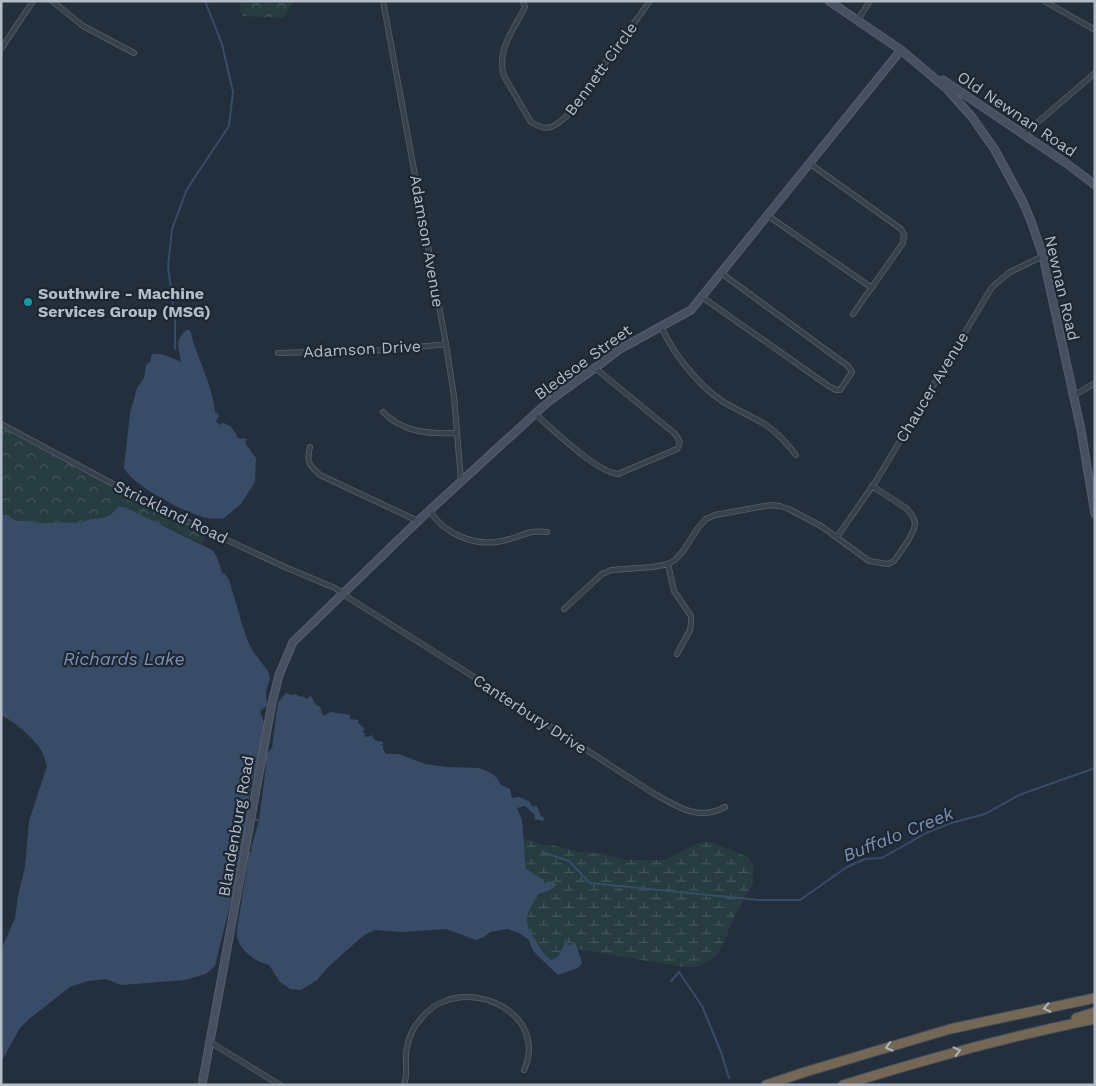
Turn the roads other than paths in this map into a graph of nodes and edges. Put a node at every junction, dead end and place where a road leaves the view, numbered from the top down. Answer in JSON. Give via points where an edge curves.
{"nodes":[{"id":1,"x":33,"y":1,"type":"edge"},
{"id":2,"x":52,"y":1,"type":"edge"},
{"id":3,"x":383,"y":1,"type":"edge"},
{"id":4,"x":523,"y":1,"type":"edge"},
{"id":5,"x":650,"y":1,"type":"edge"},
{"id":6,"x":828,"y":1,"type":"edge"},
{"id":7,"x":870,"y":1,"type":"edge"},
{"id":8,"x":1044,"y":1,"type":"edge"},
{"id":9,"x":857,"y":21,"type":"junction"},
{"id":10,"x":1095,"y":30,"type":"edge"},
{"id":11,"x":1,"y":49,"type":"edge"},
{"id":12,"x":901,"y":50,"type":"junction"},
{"id":13,"x":134,"y":52,"type":"dead end"},
{"id":14,"x":923,"y":67,"type":"junction"},
{"id":15,"x":1095,"y":73,"type":"edge"},
{"id":16,"x":1023,"y":135,"type":"junction"},
{"id":17,"x":809,"y":163,"type":"junction"},
{"id":18,"x":1095,"y":185,"type":"edge"},
{"id":19,"x":767,"y":214,"type":"junction"},
{"id":20,"x":1043,"y":256,"type":"junction"},
{"id":21,"x":721,"y":273,"type":"junction"},
{"id":22,"x":872,"y":288,"type":"junction"},
{"id":23,"x":702,"y":297,"type":"junction"},
{"id":24,"x":853,"y":314,"type":"dead end"},
{"id":25,"x":661,"y":326,"type":"junction"},
{"id":26,"x":446,"y":344,"type":"junction"},
{"id":27,"x":278,"y":353,"type":"dead end"},
{"id":28,"x":595,"y":368,"type":"junction"},
{"id":29,"x":1095,"y":383,"type":"edge"},
{"id":30,"x":1073,"y":396,"type":"junction"},
{"id":31,"x":383,"y":412,"type":"dead end"},
{"id":32,"x":535,"y":414,"type":"junction"},
{"id":33,"x":1,"y":424,"type":"edge"},
{"id":34,"x":457,"y":433,"type":"junction"},
{"id":35,"x":310,"y":447,"type":"dead end"},
{"id":36,"x":796,"y":455,"type":"dead end"},
{"id":37,"x":462,"y":482,"type":"junction"},
{"id":38,"x":872,"y":486,"type":"junction"},
{"id":39,"x":430,"y":511,"type":"junction"},
{"id":40,"x":1095,"y":514,"type":"edge"},
{"id":41,"x":418,"y":521,"type":"junction"},
{"id":42,"x":547,"y":532,"type":"dead end"},
{"id":43,"x":837,"y":537,"type":"junction"},
{"id":44,"x":668,"y":564,"type":"junction"},
{"id":45,"x":343,"y":593,"type":"junction"},
{"id":46,"x":564,"y":609,"type":"dead end"},
{"id":47,"x":677,"y":654,"type":"dead end"},
{"id":48,"x":725,"y":807,"type":"dead end"},
{"id":49,"x":1095,"y":998,"type":"edge"},
{"id":50,"x":1095,"y":1012,"type":"edge"},
{"id":51,"x":1095,"y":1019,"type":"edge"},
{"id":52,"x":1043,"y":1030,"type":"junction"},
{"id":53,"x":210,"y":1042,"type":"junction"},
{"id":54,"x":524,"y":1070,"type":"dead end"},
{"id":55,"x":202,"y":1085,"type":"edge"},
{"id":56,"x":280,"y":1085,"type":"edge"},
{"id":57,"x":404,"y":1085,"type":"edge"},
{"id":58,"x":766,"y":1085,"type":"edge"},
{"id":59,"x":843,"y":1085,"type":"edge"}],
"edges":[{"from":1,"to":11,"type":"street"},
{"from":2,"to":13,"type":"street","via":[[83,26]]},
{"from":3,"to":26,"type":"street","name":"Adamson Avenue"},
{"from":4,"to":5,"type":"street","name":"Bennett Circle","via":[[524,7],[502,51],[501,68],[531,122],[547,128],[566,118]]},
{"from":6,"to":9,"type":"street","name":"Newnan Road"},
{"from":7,"to":9,"type":"street"},
{"from":8,"to":10,"type":"street"},
{"from":9,"to":12,"type":"street","name":"Newnan Road"},
{"from":12,"to":14,"type":"street","name":"Newnan Road"},
{"from":12,"to":17,"type":"street","name":"Bledsoe Street"},
{"from":14,"to":16,"type":"street","name":"Old Newnan Road"},
{"from":14,"to":20,"type":"street","name":"Newnan Road","via":[[972,117],[995,150],[1027,212]]},
{"from":15,"to":16,"type":"street"},
{"from":16,"to":18,"type":"street","name":"Old Newnan Road"},
{"from":17,"to":19,"type":"street","name":"Bledsoe Street"},
{"from":17,"to":22,"type":"street","via":[[904,234],[903,243]]},
{"from":19,"to":21,"type":"street","name":"Bledsoe Street"},
{"from":19,"to":22,"type":"street"},
{"from":20,"to":30,"type":"street","name":"Newnan Road"},
{"from":20,"to":38,"type":"street","name":"Chaucer Avenue","via":[[1010,272],[992,287]]},
{"from":21,"to":23,"type":"street","name":"Bledsoe Street"},
{"from":21,"to":23,"type":"street","via":[[848,366],[852,372],[840,390]]},
{"from":22,"to":24,"type":"street"},
{"from":23,"to":25,"type":"street","name":"Bledsoe Street","via":[[691,310]]},
{"from":25,"to":28,"type":"street","name":"Bledsoe Street","via":[[622,347]]},
{"from":25,"to":36,"type":"street","via":[[678,357],[706,387],[721,400],[766,424]]},
{"from":26,"to":27,"type":"street","name":"Adamson Drive","via":[[389,350]]},
{"from":26,"to":34,"type":"street","name":"Adamson Avenue"},
{"from":28,"to":32,"type":"street","name":"Bledsoe Street"},
{"from":28,"to":32,"type":"street","via":[[674,433],[680,445],[677,449],[618,474],[610,473]]},
{"from":29,"to":30,"type":"street"},
{"from":30,"to":40,"type":"street","name":"Newnan Road"},
{"from":31,"to":34,"type":"street","via":[[401,426],[418,432]]},
{"from":32,"to":37,"type":"street","name":"Bledsoe Street"},
{"from":33,"to":45,"type":"street","name":"Strickland Road","via":[[154,506]]},
{"from":34,"to":37,"type":"street","name":"Adamson Avenue"},
{"from":35,"to":41,"type":"street","via":[[307,457],[310,467],[320,475]]},
{"from":37,"to":39,"type":"street","name":"Bledsoe Street"},
{"from":38,"to":43,"type":"street","name":"Chaucer Avenue"},
{"from":38,"to":43,"type":"street","via":[[912,515],[914,529],[908,541],[894,561],[888,564],[869,561]]},
{"from":39,"to":41,"type":"street","name":"Bledsoe Street"},
{"from":39,"to":42,"type":"street","via":[[442,526],[473,540],[502,541],[536,530]]},
{"from":41,"to":45,"type":"street","name":"Bledsoe Street"},
{"from":43,"to":44,"type":"street","via":[[789,509],[770,505],[706,519],[683,551]]},
{"from":44,"to":46,"type":"street","via":[[611,570],[602,574]]},
{"from":44,"to":47,"type":"street","via":[[674,591],[691,616],[690,630]]},
{"from":45,"to":48,"type":"street","name":"Canterbury Drive","via":[[652,793],[700,814],[714,813]]},
{"from":45,"to":53,"type":"street","name":"Blandenburg Road","via":[[294,642],[279,675]]},
{"from":49,"to":58,"type":"highway","one_way":true,"via":[[950,1028]]},
{"from":50,"to":52,"type":"highway"},
{"from":51,"to":52,"type":"highway"},
{"from":59,"to":52,"type":"highway","one_way":true,"via":[[935,1057]]},
{"from":53,"to":55,"type":"street","name":"Blandenburg Road"},
{"from":53,"to":56,"type":"street"},
{"from":54,"to":57,"type":"street","via":[[530,1043],[518,1020],[502,1006],[469,996],[443,1001],[421,1018],[409,1039]]}]}
